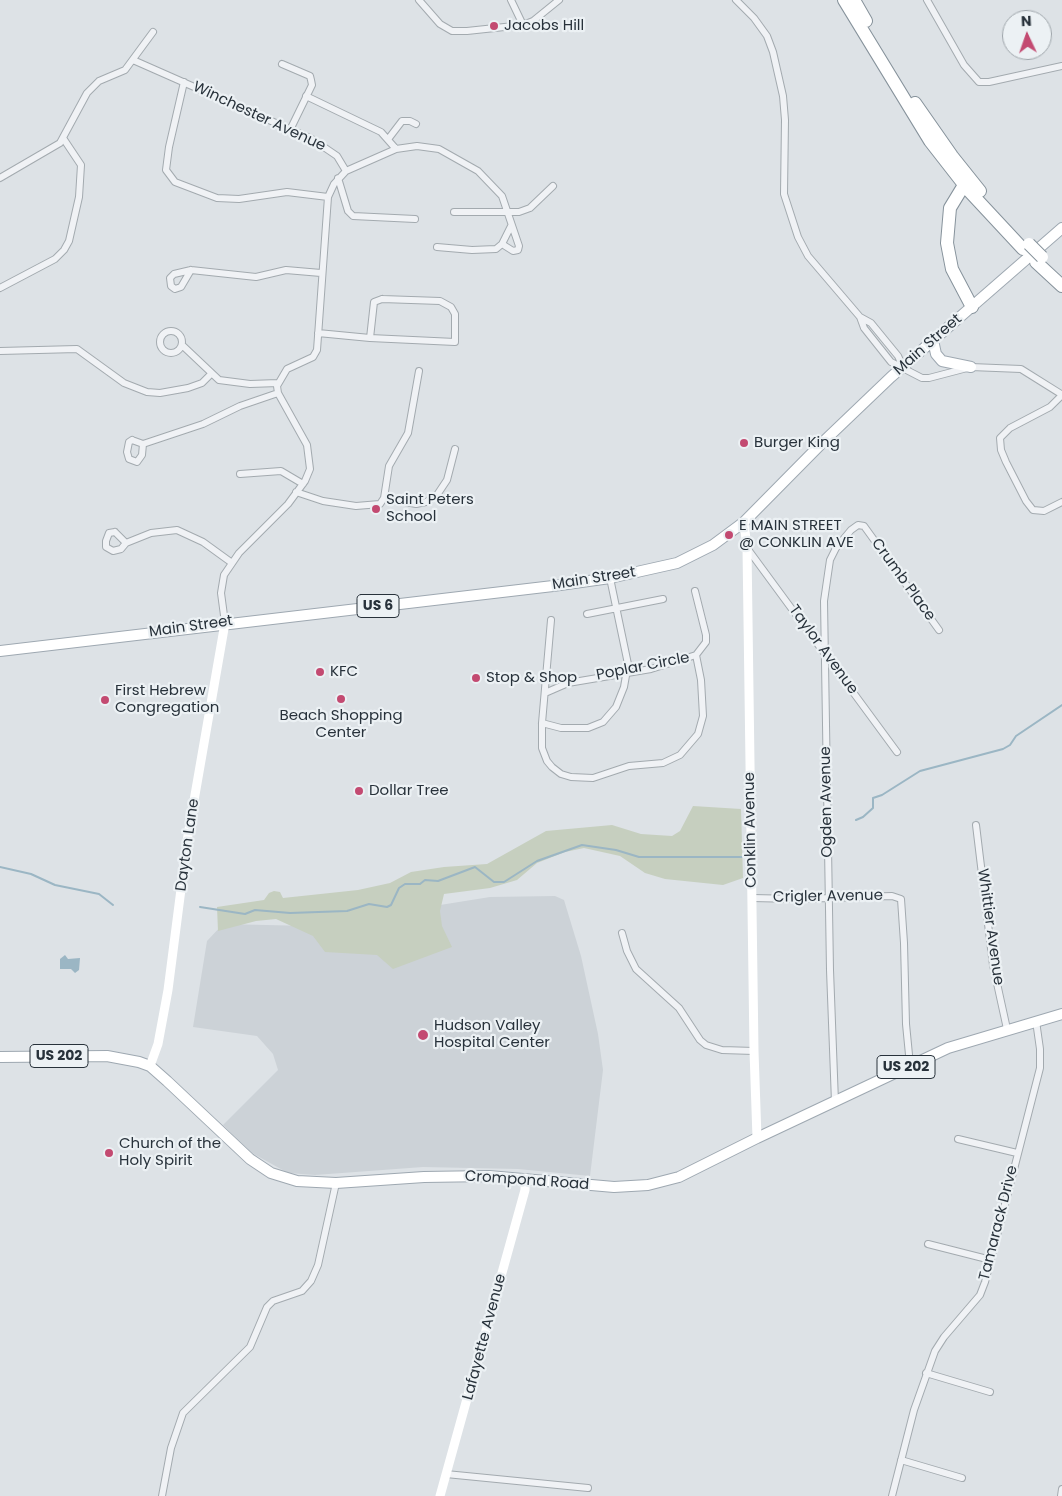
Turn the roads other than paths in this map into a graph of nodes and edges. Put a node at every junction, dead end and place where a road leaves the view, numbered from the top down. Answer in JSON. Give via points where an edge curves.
{"nodes":[{"id":1,"x":419,"y":0,"type":"edge"},
{"id":2,"x":511,"y":0,"type":"edge"},
{"id":3,"x":559,"y":0,"type":"edge"},
{"id":4,"x":736,"y":0,"type":"edge"},
{"id":5,"x":844,"y":0,"type":"edge"},
{"id":6,"x":854,"y":0,"type":"edge"},
{"id":7,"x":927,"y":0,"type":"edge"},
{"id":8,"x":524,"y":25,"type":"junction"},
{"id":9,"x":153,"y":32,"type":"dead end"},
{"id":10,"x":133,"y":60,"type":"junction"},
{"id":11,"x":282,"y":64,"type":"dead end"},
{"id":12,"x":1062,"y":66,"type":"edge"},
{"id":13,"x":184,"y":82,"type":"junction"},
{"id":14,"x":306,"y":96,"type":"junction"},
{"id":15,"x":416,"y":124,"type":"dead end"},
{"id":16,"x":291,"y":128,"type":"junction"},
{"id":17,"x":63,"y":138,"type":"junction"},
{"id":18,"x":389,"y":138,"type":"junction"},
{"id":19,"x":396,"y":149,"type":"junction"},
{"id":20,"x":346,"y":171,"type":"junction"},
{"id":21,"x":0,"y":178,"type":"edge"},
{"id":22,"x":338,"y":178,"type":"junction"},
{"id":23,"x":553,"y":186,"type":"dead end"},
{"id":24,"x":964,"y":186,"type":"junction"},
{"id":25,"x":328,"y":198,"type":"junction"},
{"id":26,"x":508,"y":211,"type":"junction"},
{"id":27,"x":454,"y":212,"type":"dead end"},
{"id":28,"x":414,"y":219,"type":"dead end"},
{"id":29,"x":511,"y":226,"type":"junction"},
{"id":30,"x":1062,"y":228,"type":"edge"},
{"id":31,"x":502,"y":244,"type":"junction"},
{"id":32,"x":437,"y":247,"type":"dead end"},
{"id":33,"x":1026,"y":247,"type":"junction"},
{"id":34,"x":1039,"y":259,"type":"junction"},
{"id":35,"x":191,"y":270,"type":"dead end"},
{"id":36,"x":321,"y":273,"type":"junction"},
{"id":37,"x":1062,"y":275,"type":"edge"},
{"id":38,"x":1062,"y":286,"type":"edge"},
{"id":39,"x":0,"y":288,"type":"edge"},
{"id":40,"x":972,"y":306,"type":"junction"},
{"id":41,"x":318,"y":333,"type":"junction"},
{"id":42,"x":370,"y":338,"type":"junction"},
{"id":43,"x":934,"y":340,"type":"junction"},
{"id":44,"x":182,"y":345,"type":"dead end"},
{"id":45,"x":0,"y":351,"type":"edge"},
{"id":46,"x":903,"y":367,"type":"junction"},
{"id":47,"x":971,"y":368,"type":"junction"},
{"id":48,"x":418,"y":371,"type":"dead end"},
{"id":49,"x":211,"y":374,"type":"junction"},
{"id":50,"x":278,"y":383,"type":"junction"},
{"id":51,"x":278,"y":392,"type":"junction"},
{"id":52,"x":1062,"y":395,"type":"edge"},
{"id":53,"x":143,"y":444,"type":"dead end"},
{"id":54,"x":455,"y":449,"type":"dead end"},
{"id":55,"x":240,"y":474,"type":"dead end"},
{"id":56,"x":303,"y":484,"type":"junction"},
{"id":57,"x":296,"y":492,"type":"junction"},
{"id":58,"x":384,"y":498,"type":"junction"},
{"id":59,"x":1062,"y":502,"type":"edge"},
{"id":60,"x":744,"y":522,"type":"junction"},
{"id":61,"x":867,"y":530,"type":"joint"},
{"id":62,"x":126,"y":543,"type":"dead end"},
{"id":63,"x":747,"y":548,"type":"junction"},
{"id":64,"x":232,"y":564,"type":"junction"},
{"id":65,"x":610,"y":578,"type":"junction"},
{"id":66,"x":695,"y":591,"type":"dead end"},
{"id":67,"x":663,"y":598,"type":"dead end"},
{"id":68,"x":617,"y":609,"type":"junction"},
{"id":69,"x":587,"y":614,"type":"dead end"},
{"id":70,"x":551,"y":620,"type":"dead end"},
{"id":71,"x":225,"y":622,"type":"junction"},
{"id":72,"x":939,"y":630,"type":"dead end"},
{"id":73,"x":0,"y":650,"type":"edge"},
{"id":74,"x":824,"y":653,"type":"junction"},
{"id":75,"x":696,"y":655,"type":"junction"},
{"id":76,"x":627,"y":672,"type":"junction"},
{"id":77,"x":545,"y":693,"type":"junction"},
{"id":78,"x":542,"y":723,"type":"junction"},
{"id":79,"x":897,"y":752,"type":"dead end"},
{"id":80,"x":976,"y":825,"type":"dead end"},
{"id":81,"x":752,"y":898,"type":"junction"},
{"id":82,"x":829,"y":898,"type":"junction"},
{"id":83,"x":622,"y":933,"type":"dead end"},
{"id":84,"x":1062,"y":1014,"type":"edge"},
{"id":85,"x":1036,"y":1021,"type":"junction"},
{"id":86,"x":1007,"y":1029,"type":"junction"},
{"id":87,"x":754,"y":1050,"type":"junction"},
{"id":88,"x":0,"y":1057,"type":"edge"},
{"id":89,"x":910,"y":1065,"type":"junction"},
{"id":90,"x":150,"y":1066,"type":"junction"},
{"id":91,"x":835,"y":1102,"type":"junction"},
{"id":92,"x":757,"y":1138,"type":"junction"},
{"id":93,"x":958,"y":1140,"type":"dead end"},
{"id":94,"x":1017,"y":1153,"type":"junction"},
{"id":95,"x":524,"y":1178,"type":"junction"},
{"id":96,"x":336,"y":1183,"type":"junction"},
{"id":97,"x":928,"y":1244,"type":"dead end"},
{"id":98,"x":991,"y":1260,"type":"junction"},
{"id":99,"x":926,"y":1373,"type":"junction"},
{"id":100,"x":990,"y":1392,"type":"dead end"},
{"id":101,"x":901,"y":1460,"type":"junction"},
{"id":102,"x":446,"y":1474,"type":"junction"},
{"id":103,"x":962,"y":1478,"type":"dead end"},
{"id":104,"x":588,"y":1488,"type":"dead end"},
{"id":105,"x":1062,"y":1489,"type":"edge"},
{"id":106,"x":162,"y":1496,"type":"edge"},
{"id":107,"x":440,"y":1496,"type":"edge"},
{"id":108,"x":892,"y":1496,"type":"edge"},
{"id":109,"x":1060,"y":1496,"type":"edge"}],
"edges":[{"from":1,"to":8,"type":"street","via":[[440,24],[452,31]]},
{"from":2,"to":8,"type":"street"},
{"from":3,"to":8,"type":"street"},
{"from":4,"to":46,"type":"street","via":[[767,36],[773,52],[784,112],[784,194],[798,237],[808,256],[860,317],[864,328],[891,362]]},
{"from":5,"to":24,"type":"highway","via":[[912,115]]},
{"from":6,"to":33,"type":"highway","via":[[934,132]]},
{"from":7,"to":12,"type":"street","via":[[964,65],[979,82]]},
{"from":9,"to":10,"type":"street"},
{"from":10,"to":13,"type":"street"},
{"from":10,"to":17,"type":"street","via":[[125,70],[98,81],[87,93]]},
{"from":11,"to":14,"type":"street","via":[[310,76],[312,84]]},
{"from":13,"to":16,"type":"street","name":"Winchester Avenue"},
{"from":13,"to":25,"type":"street","name":"Winchester Avenue","via":[[166,170],[175,182],[218,198],[239,199],[287,192]]},
{"from":14,"to":16,"type":"street"},
{"from":14,"to":18,"type":"street"},
{"from":15,"to":18,"type":"street","via":[[402,121]]},
{"from":16,"to":20,"type":"street","name":"Winchester Avenue","via":[[328,148]]},
{"from":17,"to":21,"type":"street","via":[[38,157]]},
{"from":17,"to":39,"type":"street","via":[[82,165],[69,241],[55,259]]},
{"from":18,"to":19,"type":"street"},
{"from":19,"to":20,"type":"street"},
{"from":19,"to":26,"type":"street","via":[[428,147],[464,162],[494,185]]},
{"from":20,"to":22,"type":"street"},
{"from":22,"to":25,"type":"street"},
{"from":22,"to":28,"type":"street","via":[[348,211],[354,216]]},
{"from":23,"to":26,"type":"street","via":[[530,208]]},
{"from":24,"to":33,"type":"highway"},
{"from":24,"to":40,"type":"highway","via":[[951,204],[946,235],[952,270]]},
{"from":25,"to":36,"type":"street"},
{"from":26,"to":27,"type":"street"},
{"from":26,"to":29,"type":"street"},
{"from":29,"to":31,"type":"street"},
{"from":29,"to":31,"type":"street","via":[[516,233],[518,250],[510,251]]},
{"from":30,"to":40,"type":"main road","name":"Main Street","number":"US 6"},
{"from":31,"to":32,"type":"street","via":[[489,250]]},
{"from":33,"to":34,"type":"highway","bridge":true},
{"from":34,"to":37,"type":"highway"},
{"from":34,"to":38,"type":"highway"},
{"from":35,"to":36,"type":"street","via":[[256,277],[286,270]]},
{"from":36,"to":41,"type":"street"},
{"from":40,"to":43,"type":"main road","name":"Main Street","number":"US 6"},
{"from":41,"to":42,"type":"street"},
{"from":41,"to":50,"type":"street","via":[[313,357],[288,369]]},
{"from":42,"to":42,"type":"street","via":[[455,342],[455,314],[451,307],[440,301],[382,299],[374,302]]},
{"from":43,"to":46,"type":"main road","name":"Main Street","number":"US 6"},
{"from":43,"to":47,"type":"main road","via":[[936,354],[942,361]]},
{"from":44,"to":49,"type":"street"},
{"from":45,"to":49,"type":"street","via":[[77,349],[124,382],[147,392],[188,388],[202,383]]},
{"from":46,"to":47,"type":"street","via":[[915,375],[929,378]]},
{"from":46,"to":60,"type":"main road","name":"Main Street","number":"US 6"},
{"from":47,"to":52,"type":"street","via":[[1021,369]]},
{"from":48,"to":58,"type":"street","via":[[408,433],[389,466]]},
{"from":49,"to":50,"type":"street","via":[[219,380]]},
{"from":50,"to":51,"type":"street"},
{"from":51,"to":53,"type":"street","via":[[203,424]]},
{"from":51,"to":56,"type":"street","via":[[307,445],[310,469]]},
{"from":52,"to":59,"type":"street","via":[[1050,407],[1003,433],[1000,440],[1006,462],[1033,510],[1044,512]]},
{"from":54,"to":58,"type":"street","via":[[447,480],[437,495],[416,504]]},
{"from":55,"to":56,"type":"street","via":[[281,471]]},
{"from":56,"to":57,"type":"street"},
{"from":57,"to":58,"type":"street","via":[[323,501],[356,506],[380,504]]},
{"from":57,"to":64,"type":"street"},
{"from":60,"to":63,"type":"street","name":"Conklin Avenue"},
{"from":60,"to":65,"type":"main road","name":"Main Street","number":"US 6","via":[[713,545],[677,563]]},
{"from":61,"to":72,"type":"street","name":"Crumb Place"},
{"from":61,"to":74,"type":"street","name":"Ogden Avenue","via":[[861,524],[851,530],[830,560],[824,601]]},
{"from":62,"to":64,"type":"street","via":[[151,533],[176,530],[203,542]]},
{"from":63,"to":74,"type":"street","name":"Taylor Avenue"},
{"from":63,"to":81,"type":"street","name":"Conklin Avenue"},
{"from":64,"to":71,"type":"street","via":[[222,582]]},
{"from":65,"to":68,"type":"street"},
{"from":65,"to":71,"type":"main road","name":"Main Street","number":"US 6"},
{"from":66,"to":75,"type":"street","via":[[706,635],[706,642]]},
{"from":67,"to":68,"type":"street"},
{"from":68,"to":69,"type":"street"},
{"from":68,"to":76,"type":"street","via":[[627,652]]},
{"from":70,"to":77,"type":"street","name":"Poplar Circle"},
{"from":71,"to":73,"type":"main road","name":"Main Street","number":"US 6"},
{"from":71,"to":90,"type":"street","name":"Dayton Lane","via":[[188,835],[168,990],[158,1044]]},
{"from":74,"to":79,"type":"street","name":"Taylor Avenue"},
{"from":74,"to":82,"type":"street","name":"Ogden Avenue"},
{"from":75,"to":76,"type":"street","name":"Poplar Circle","via":[[663,666]]},
{"from":75,"to":78,"type":"street","name":"Poplar Circle","via":[[703,702],[702,726],[692,742],[670,760],[629,766],[593,778],[571,777],[561,774],[547,761],[542,748]]},
{"from":76,"to":77,"type":"street","name":"Poplar Circle","via":[[568,683]]},
{"from":76,"to":78,"type":"street","via":[[616,707],[603,722],[580,730]]},
{"from":77,"to":78,"type":"street","name":"Poplar Circle"},
{"from":80,"to":86,"type":"street","name":"Whittier Avenue","via":[[993,966]]},
{"from":81,"to":82,"type":"street","name":"Crigler Avenue"},
{"from":81,"to":87,"type":"street","name":"Conklin Avenue"},
{"from":82,"to":89,"type":"street","name":"Crigler Avenue","via":[[892,896],[902,902]]},
{"from":82,"to":91,"type":"street","name":"Ogden Avenue"},
{"from":83,"to":87,"type":"street","via":[[636,969],[679,1008],[700,1040],[722,1050]]},
{"from":84,"to":85,"type":"main road","name":"Crompond Road","number":"US 202"},
{"from":85,"to":86,"type":"main road","name":"Crompond Road","number":"US 202"},
{"from":85,"to":94,"type":"street","name":"Tamarack Drive","via":[[1040,1068]]},
{"from":86,"to":89,"type":"main road","name":"Crompond Road","number":"US 202","via":[[948,1048]]},
{"from":87,"to":92,"type":"street","name":"Conklin Avenue"},
{"from":88,"to":90,"type":"main road","name":"Crompond Road","number":"US 202","via":[[107,1056]]},
{"from":89,"to":91,"type":"main road","name":"Crompond Road","number":"US 202"},
{"from":90,"to":96,"type":"main road","name":"Crompond Road","number":"US 202","via":[[260,1167],[297,1181]]},
{"from":91,"to":92,"type":"main road","name":"Crompond Road","number":"US 202"},
{"from":92,"to":95,"type":"main road","name":"Crompond Road","number":"US 202","via":[[693,1172],[648,1185],[599,1186]]},
{"from":93,"to":94,"type":"street"},
{"from":94,"to":98,"type":"street","name":"Tamarack Drive"},
{"from":95,"to":96,"type":"main road","name":"Crompond Road","number":"US 202","via":[[431,1177]]},
{"from":95,"to":102,"type":"street","name":"Lafayette Avenue","via":[[525,1190],[519,1214]]},
{"from":96,"to":106,"type":"street","via":[[318,1265],[308,1287],[273,1301],[267,1307],[250,1347],[182,1413]]},
{"from":97,"to":98,"type":"street"},
{"from":98,"to":99,"type":"street","name":"Tamarack Drive","via":[[980,1295],[944,1337]]},
{"from":99,"to":100,"type":"street"},
{"from":99,"to":101,"type":"street","name":"Tamarack Drive"},
{"from":101,"to":103,"type":"street"},
{"from":101,"to":108,"type":"street","name":"Tamarack Drive"},
{"from":102,"to":104,"type":"street"},
{"from":102,"to":107,"type":"street","name":"Lafayette Avenue"},
{"from":105,"to":109,"type":"street"}]}
